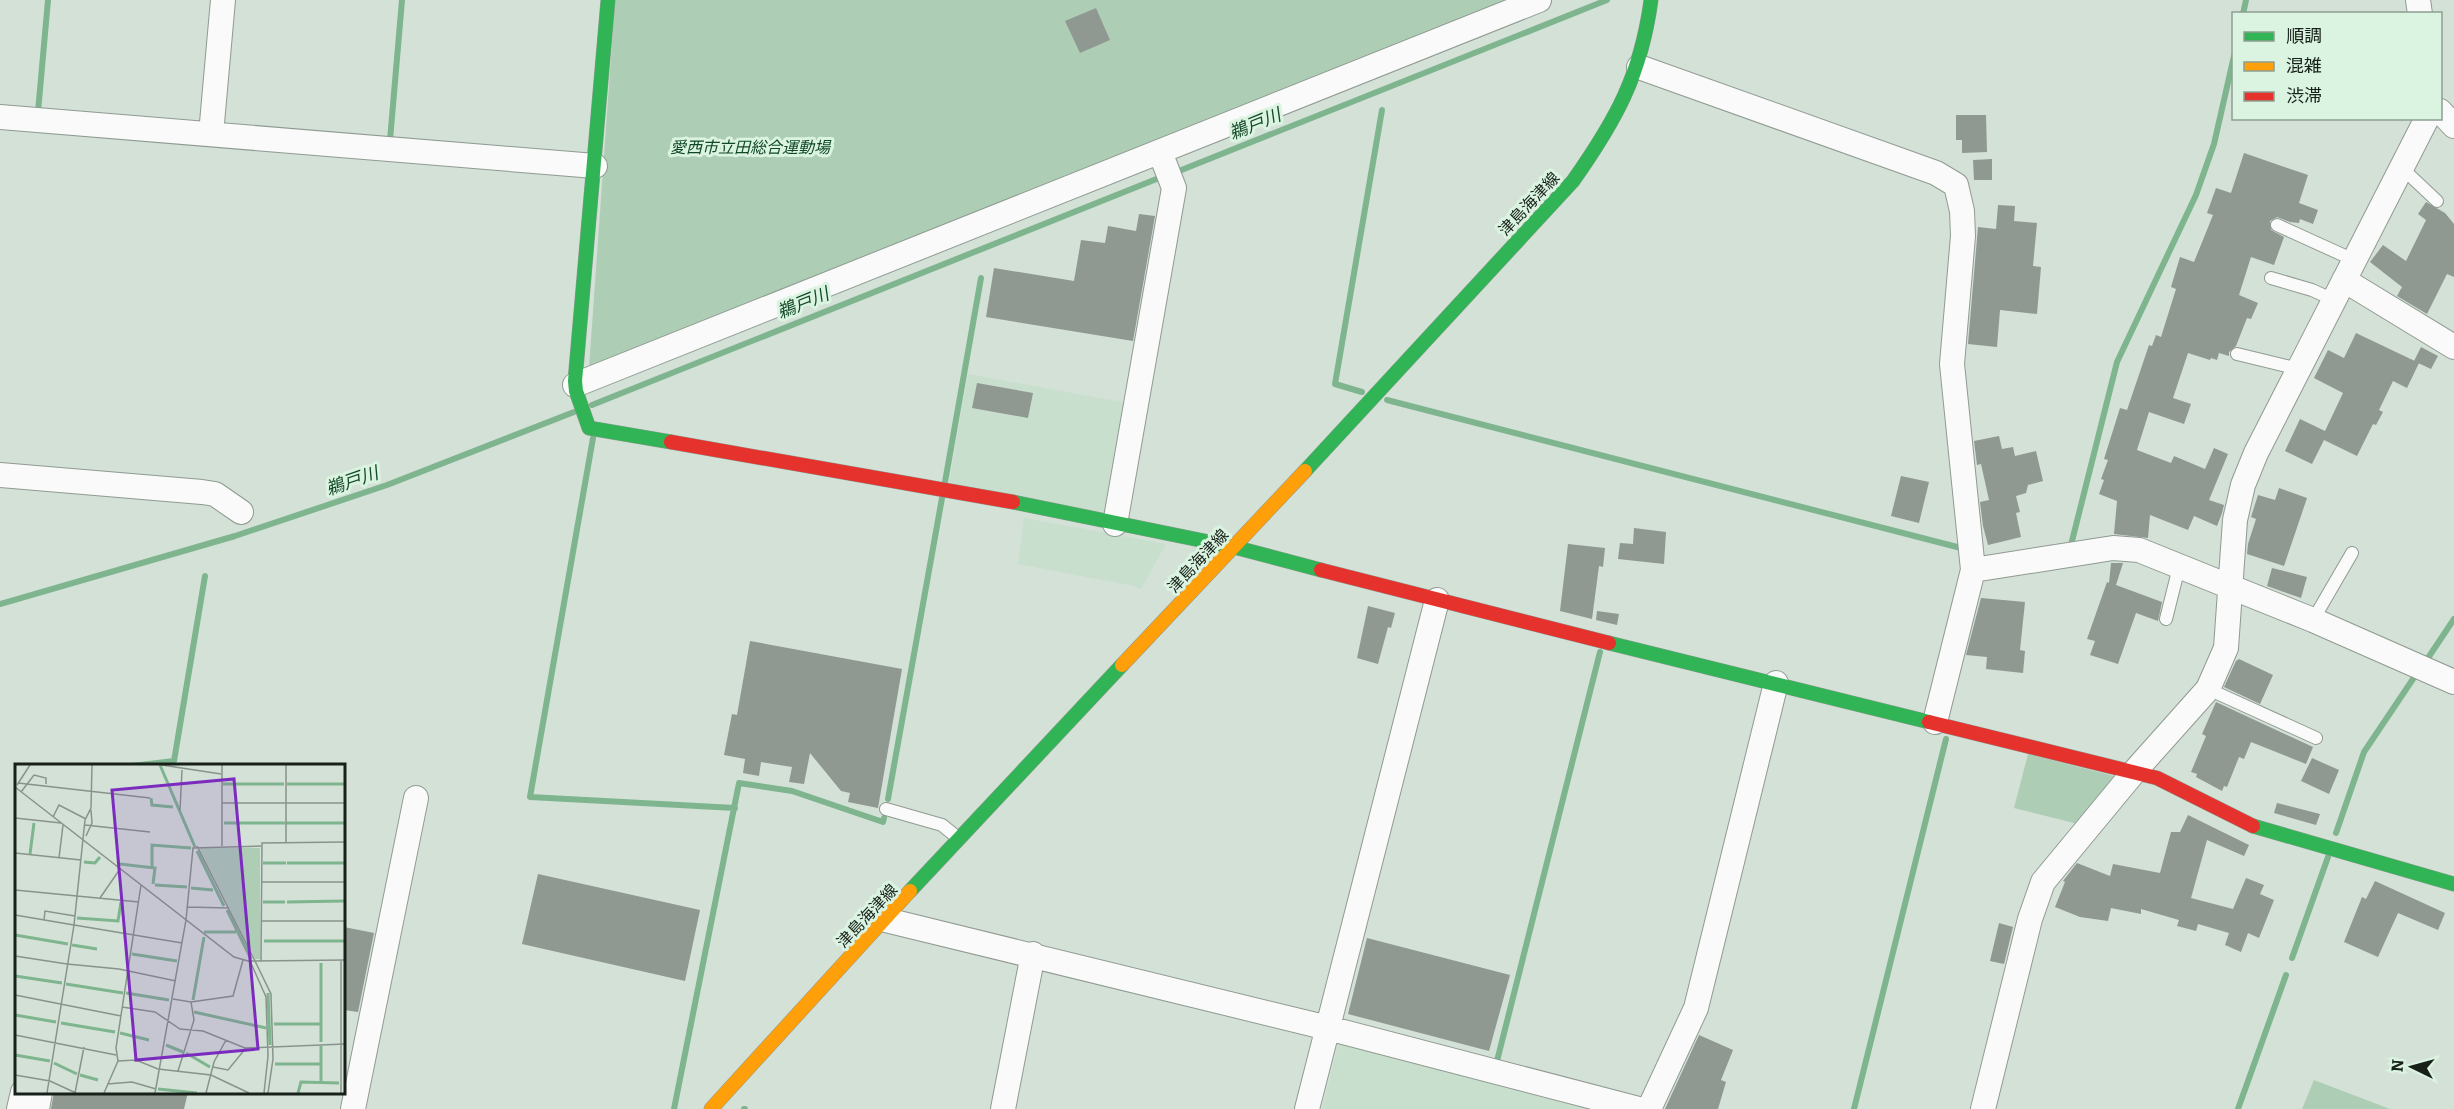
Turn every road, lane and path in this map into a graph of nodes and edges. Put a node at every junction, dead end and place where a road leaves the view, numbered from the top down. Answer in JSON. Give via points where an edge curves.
{"nodes":[{"id":1,"x":223,"y":0,"type":"edge"},
{"id":2,"x":608,"y":0,"type":"edge"},
{"id":3,"x":1539,"y":0,"type":"edge"},
{"id":4,"x":1653,"y":1,"type":"edge"},
{"id":5,"x":1639,"y":67,"type":"junction"},
{"id":6,"x":2442,"y":113,"type":"edge"},
{"id":7,"x":0,"y":117,"type":"edge"},
{"id":8,"x":2426,"y":120,"type":"edge"},
{"id":9,"x":2454,"y":126,"type":"edge"},
{"id":10,"x":211,"y":134,"type":"junction"},
{"id":11,"x":1161,"y":155,"type":"junction"},
{"id":12,"x":594,"y":166,"type":"junction"},
{"id":13,"x":2403,"y":169,"type":"junction"},
{"id":14,"x":2437,"y":201,"type":"dead end"},
{"id":15,"x":2277,"y":225,"type":"dead end"},
{"id":16,"x":2271,"y":278,"type":"dead end"},
{"id":17,"x":2344,"y":280,"type":"junction"},
{"id":18,"x":2454,"y":347,"type":"edge"},
{"id":19,"x":2237,"y":354,"type":"dead end"},
{"id":20,"x":2298,"y":369,"type":"junction"},
{"id":21,"x":576,"y":388,"type":"junction"},
{"id":22,"x":0,"y":475,"type":"edge"},
{"id":23,"x":241,"y":512,"type":"dead end"},
{"id":24,"x":1115,"y":524,"type":"junction"},
{"id":25,"x":1234,"y":547,"type":"junction"},
{"id":26,"x":2352,"y":553,"type":"dead end"},
{"id":27,"x":2179,"y":567,"type":"junction"},
{"id":28,"x":1973,"y":570,"type":"junction"},
{"id":29,"x":2230,"y":588,"type":"junction"},
{"id":30,"x":1437,"y":600,"type":"junction"},
{"id":31,"x":2166,"y":618,"type":"dead end"},
{"id":32,"x":2313,"y":620,"type":"junction"},
{"id":33,"x":2454,"y":682,"type":"edge"},
{"id":34,"x":1776,"y":683,"type":"junction"},
{"id":35,"x":2208,"y":689,"type":"junction"},
{"id":36,"x":1935,"y":722,"type":"junction"},
{"id":37,"x":2316,"y":738,"type":"dead end"},
{"id":38,"x":2134,"y":772,"type":"junction"},
{"id":39,"x":416,"y":798,"type":"dead end"},
{"id":40,"x":886,"y":808,"type":"dead end"},
{"id":41,"x":959,"y":838,"type":"junction"},
{"id":42,"x":2454,"y":884,"type":"edge"},
{"id":43,"x":886,"y":920,"type":"junction"},
{"id":44,"x":1033,"y":954,"type":"junction"},
{"id":45,"x":1328,"y":1028,"type":"junction"},
{"id":46,"x":22,"y":1094,"type":"edge"},
{"id":47,"x":40,"y":1094,"type":"edge"},
{"id":48,"x":718,"y":1106,"type":"edge"},
{"id":49,"x":19,"y":1109,"type":"edge"},
{"id":50,"x":36,"y":1109,"type":"edge"},
{"id":51,"x":353,"y":1109,"type":"edge"},
{"id":52,"x":1003,"y":1109,"type":"edge"},
{"id":53,"x":1307,"y":1109,"type":"edge"},
{"id":54,"x":1639,"y":1109,"type":"edge"},
{"id":55,"x":1649,"y":1109,"type":"edge"},
{"id":56,"x":1983,"y":1109,"type":"edge"}],
"edges":[{"from":1,"to":10,"type":"street"},
{"from":2,"to":12,"type":"street"},
{"from":3,"to":11,"type":"street"},
{"from":4,"to":5,"type":"street","name":"津島海津線"},
{"from":5,"to":25,"type":"street","name":"津島海津線","via":[[1602,140],[1573,181]]},
{"from":5,"to":28,"type":"street","via":[[1936,173],[1956,185],[1964,236],[1952,364]]},
{"from":6,"to":9,"type":"street"},
{"from":7,"to":10,"type":"street"},
{"from":8,"to":13,"type":"street"},
{"from":10,"to":12,"type":"street"},
{"from":11,"to":21,"type":"street"},
{"from":11,"to":24,"type":"street","via":[[1174,188]]},
{"from":12,"to":21,"type":"street"},
{"from":13,"to":14,"type":"lane"},
{"from":13,"to":17,"type":"street"},
{"from":15,"to":17,"type":"lane"},
{"from":16,"to":17,"type":"lane","via":[[2312,290]]},
{"from":17,"to":18,"type":"street"},
{"from":17,"to":20,"type":"street"},
{"from":19,"to":20,"type":"lane"},
{"from":20,"to":29,"type":"street","via":[[2243,485],[2235,520]]},
{"from":21,"to":24,"type":"street","via":[[589,428],[1029,505]]},
{"from":22,"to":23,"type":"street","via":[[202,492],[215,494]]},
{"from":24,"to":25,"type":"street"},
{"from":25,"to":30,"type":"street"},
{"from":25,"to":41,"type":"street","name":"津島海津線"},
{"from":26,"to":32,"type":"lane"},
{"from":27,"to":28,"type":"street","via":[[2139,550],[2113,548]]},
{"from":27,"to":29,"type":"street"},
{"from":27,"to":31,"type":"lane"},
{"from":28,"to":36,"type":"street"},
{"from":29,"to":32,"type":"street"},
{"from":29,"to":35,"type":"street","via":[[2226,648]]},
{"from":30,"to":34,"type":"street"},
{"from":30,"to":45,"type":"street"},
{"from":32,"to":33,"type":"street"},
{"from":34,"to":36,"type":"street"},
{"from":34,"to":55,"type":"street","via":[[1696,1008]]},
{"from":35,"to":37,"type":"lane"},
{"from":35,"to":38,"type":"street"},
{"from":36,"to":38,"type":"street"},
{"from":38,"to":42,"type":"street","via":[[2157,778],[2248,825]]},
{"from":38,"to":56,"type":"street","via":[[2043,882],[2030,919]]},
{"from":39,"to":51,"type":"street"},
{"from":40,"to":41,"type":"lane","via":[[942,825]]},
{"from":41,"to":43,"type":"street","name":"津島海津線"},
{"from":43,"to":44,"type":"street"},
{"from":43,"to":48,"type":"street","name":"津島海津線"},
{"from":44,"to":45,"type":"street"},
{"from":44,"to":52,"type":"street"},
{"from":45,"to":53,"type":"street"},
{"from":45,"to":54,"type":"street"},
{"from":46,"to":49,"type":"street"},
{"from":47,"to":50,"type":"street"}]}
